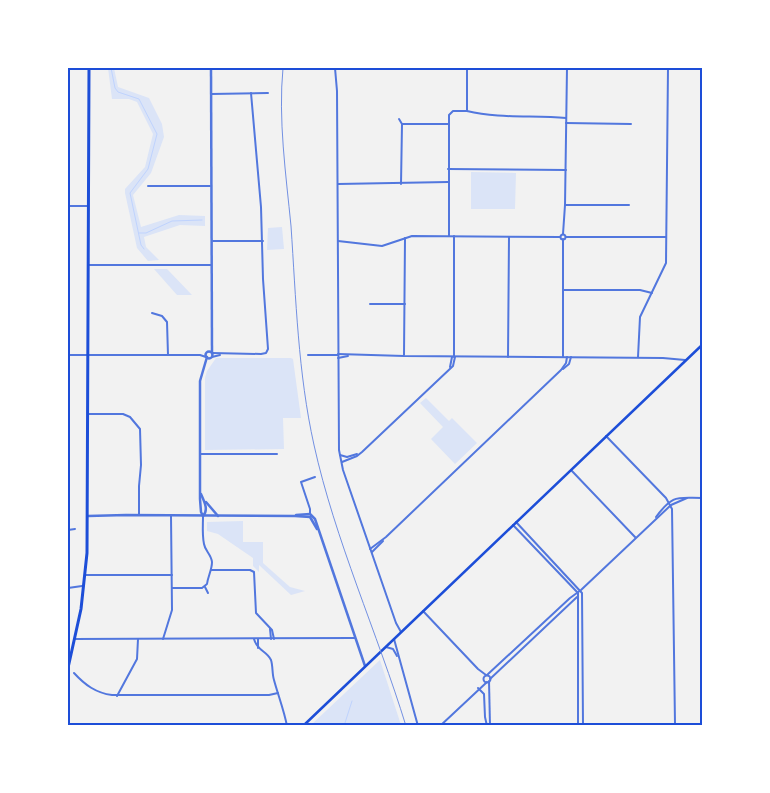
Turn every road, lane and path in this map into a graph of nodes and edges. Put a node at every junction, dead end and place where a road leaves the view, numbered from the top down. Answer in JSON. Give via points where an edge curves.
{"nodes":[{"id":1,"x":89,"y":68,"type":"edge"},
{"id":2,"x":211,"y":68,"type":"edge"},
{"id":3,"x":335,"y":68,"type":"edge"},
{"id":4,"x":467,"y":68,"type":"edge"},
{"id":5,"x":567,"y":68,"type":"edge"},
{"id":6,"x":571,"y":68,"type":"edge"},
{"id":7,"x":668,"y":68,"type":"edge"},
{"id":8,"x":682,"y":68,"type":"edge"},
{"id":9,"x":702,"y":68,"type":"edge"},
{"id":10,"x":251,"y":93,"type":"junction"},
{"id":11,"x":268,"y":93,"type":"dead end"},
{"id":12,"x":211,"y":94,"type":"junction"},
{"id":13,"x":467,"y":111,"type":"junction"},
{"id":14,"x":399,"y":118,"type":"dead end"},
{"id":15,"x":566,"y":118,"type":"junction"},
{"id":16,"x":566,"y":123,"type":"junction"},
{"id":17,"x":402,"y":124,"type":"junction"},
{"id":18,"x":449,"y":124,"type":"junction"},
{"id":19,"x":631,"y":124,"type":"dead end"},
{"id":20,"x":448,"y":169,"type":"junction"},
{"id":21,"x":566,"y":170,"type":"junction"},
{"id":22,"x":448,"y":182,"type":"junction"},
{"id":23,"x":337,"y":184,"type":"junction"},
{"id":24,"x":401,"y":184,"type":"junction"},
{"id":25,"x":148,"y":186,"type":"dead end"},
{"id":26,"x":212,"y":186,"type":"junction"},
{"id":27,"x":565,"y":204,"type":"junction"},
{"id":28,"x":629,"y":205,"type":"dead end"},
{"id":29,"x":68,"y":206,"type":"edge"},
{"id":30,"x":89,"y":206,"type":"junction"},
{"id":31,"x":562,"y":235,"type":"junction"},
{"id":32,"x":449,"y":236,"type":"junction"},
{"id":33,"x":454,"y":236,"type":"junction"},
{"id":34,"x":508,"y":236,"type":"junction"},
{"id":35,"x":666,"y":237,"type":"junction"},
{"id":36,"x":405,"y":238,"type":"junction"},
{"id":37,"x":564,"y":238,"type":"junction"},
{"id":38,"x":211,"y":241,"type":"junction"},
{"id":39,"x":263,"y":241,"type":"junction"},
{"id":40,"x":338,"y":241,"type":"junction"},
{"id":41,"x":89,"y":265,"type":"junction"},
{"id":42,"x":211,"y":265,"type":"junction"},
{"id":43,"x":563,"y":290,"type":"junction"},
{"id":44,"x":652,"y":293,"type":"junction"},
{"id":45,"x":370,"y":304,"type":"dead end"},
{"id":46,"x":405,"y":304,"type":"junction"},
{"id":47,"x":152,"y":313,"type":"dead end"},
{"id":48,"x":702,"y":345,"type":"edge"},
{"id":49,"x":68,"y":354,"type":"edge"},
{"id":50,"x":89,"y":355,"type":"junction"},
{"id":51,"x":168,"y":355,"type":"junction"},
{"id":52,"x":209,"y":355,"type":"junction"},
{"id":53,"x":308,"y":355,"type":"dead end"},
{"id":54,"x":338,"y":356,"type":"junction"},
{"id":55,"x":404,"y":356,"type":"junction"},
{"id":56,"x":454,"y":356,"type":"junction"},
{"id":57,"x":508,"y":357,"type":"junction"},
{"id":58,"x":563,"y":357,"type":"junction"},
{"id":59,"x":567,"y":357,"type":"junction"},
{"id":60,"x":571,"y":357,"type":"junction"},
{"id":61,"x":638,"y":357,"type":"junction"},
{"id":62,"x":686,"y":360,"type":"junction"},
{"id":63,"x":561,"y":370,"type":"junction"},
{"id":64,"x":88,"y":414,"type":"junction"},
{"id":65,"x":606,"y":436,"type":"junction"},
{"id":66,"x":362,"y":452,"type":"junction"},
{"id":67,"x":201,"y":454,"type":"junction"},
{"id":68,"x":277,"y":454,"type":"dead end"},
{"id":69,"x":340,"y":454,"type":"junction"},
{"id":70,"x":342,"y":462,"type":"junction"},
{"id":71,"x":571,"y":470,"type":"junction"},
{"id":72,"x":316,"y":477,"type":"dead end"},
{"id":73,"x":201,"y":493,"type":"junction"},
{"id":74,"x":203,"y":498,"type":"junction"},
{"id":75,"x":687,"y":498,"type":"junction"},
{"id":76,"x":702,"y":498,"type":"edge"},
{"id":77,"x":669,"y":502,"type":"junction"},
{"id":78,"x":671,"y":505,"type":"junction"},
{"id":79,"x":139,"y":515,"type":"junction"},
{"id":80,"x":88,"y":516,"type":"junction"},
{"id":81,"x":172,"y":516,"type":"junction"},
{"id":82,"x":203,"y":516,"type":"junction"},
{"id":83,"x":218,"y":516,"type":"junction"},
{"id":84,"x":310,"y":516,"type":"junction"},
{"id":85,"x":655,"y":519,"type":"junction"},
{"id":86,"x":516,"y":522,"type":"junction"},
{"id":87,"x":513,"y":525,"type":"junction"},
{"id":88,"x":75,"y":529,"type":"dead end"},
{"id":89,"x":68,"y":530,"type":"edge"},
{"id":90,"x":386,"y":537,"type":"junction"},
{"id":91,"x":636,"y":538,"type":"junction"},
{"id":92,"x":370,"y":549,"type":"junction"},
{"id":93,"x":372,"y":552,"type":"junction"},
{"id":94,"x":211,"y":570,"type":"junction"},
{"id":95,"x":85,"y":575,"type":"junction"},
{"id":96,"x":172,"y":575,"type":"junction"},
{"id":97,"x":205,"y":586,"type":"junction"},
{"id":98,"x":68,"y":588,"type":"edge"},
{"id":99,"x":84,"y":588,"type":"junction"},
{"id":100,"x":172,"y":588,"type":"junction"},
{"id":101,"x":580,"y":590,"type":"junction"},
{"id":102,"x":208,"y":593,"type":"dead end"},
{"id":103,"x":577,"y":594,"type":"junction"},
{"id":104,"x":423,"y":611,"type":"junction"},
{"id":105,"x":401,"y":632,"type":"junction"},
{"id":106,"x":355,"y":638,"type":"junction"},
{"id":107,"x":394,"y":638,"type":"junction"},
{"id":108,"x":74,"y":639,"type":"junction"},
{"id":109,"x":138,"y":639,"type":"junction"},
{"id":110,"x":163,"y":639,"type":"junction"},
{"id":111,"x":254,"y":639,"type":"junction"},
{"id":112,"x":258,"y":639,"type":"junction"},
{"id":113,"x":272,"y":639,"type":"junction"},
{"id":114,"x":385,"y":647,"type":"junction"},
{"id":115,"x":258,"y":648,"type":"junction"},
{"id":116,"x":398,"y":658,"type":"junction"},
{"id":117,"x":68,"y":662,"type":"edge"},
{"id":118,"x":365,"y":666,"type":"junction"},
{"id":119,"x":68,"y":668,"type":"edge"},
{"id":120,"x":478,"y":669,"type":"junction"},
{"id":121,"x":74,"y":673,"type":"dead end"},
{"id":122,"x":487,"y":675,"type":"junction"},
{"id":123,"x":483,"y":679,"type":"junction"},
{"id":124,"x":489,"y":681,"type":"junction"},
{"id":125,"x":478,"y":688,"type":"junction"},
{"id":126,"x":278,"y":693,"type":"junction"},
{"id":127,"x":117,"y":696,"type":"junction"},
{"id":128,"x":675,"y":724,"type":"junction"},
{"id":129,"x":702,"y":724,"type":"edge"},
{"id":130,"x":488,"y":725,"type":"edge"},
{"id":131,"x":578,"y":725,"type":"edge"},
{"id":132,"x":584,"y":725,"type":"edge"},
{"id":133,"x":591,"y":725,"type":"edge"},
{"id":134,"x":658,"y":725,"type":"edge"},
{"id":135,"x":287,"y":726,"type":"edge"},
{"id":136,"x":303,"y":726,"type":"edge"},
{"id":137,"x":418,"y":726,"type":"edge"},
{"id":138,"x":440,"y":726,"type":"edge"}],
"edges":[{"from":1,"to":30,"type":"highway"},
{"from":2,"to":12,"type":"street"},
{"from":3,"to":23,"type":"street"},
{"from":4,"to":13,"type":"street"},
{"from":5,"to":6,"type":"street"},
{"from":5,"to":15,"type":"street"},
{"from":7,"to":35,"type":"street"},
{"from":8,"to":9,"type":"street"},
{"from":10,"to":11,"type":"street"},
{"from":10,"to":12,"type":"street"},
{"from":10,"to":39,"type":"street"},
{"from":12,"to":26,"type":"street"},
{"from":13,"to":15,"type":"street","via":[[484,115]]},
{"from":13,"to":18,"type":"street","via":[[451,112]]},
{"from":14,"to":17,"type":"street"},
{"from":15,"to":16,"type":"street"},
{"from":16,"to":19,"type":"street"},
{"from":16,"to":21,"type":"street"},
{"from":17,"to":18,"type":"street"},
{"from":17,"to":24,"type":"street"},
{"from":18,"to":20,"type":"street"},
{"from":20,"to":21,"type":"street"},
{"from":20,"to":22,"type":"street"},
{"from":21,"to":27,"type":"street"},
{"from":22,"to":24,"type":"street"},
{"from":22,"to":32,"type":"street"},
{"from":23,"to":24,"type":"street"},
{"from":23,"to":40,"type":"street"},
{"from":25,"to":26,"type":"street"},
{"from":26,"to":38,"type":"street"},
{"from":27,"to":28,"type":"street"},
{"from":27,"to":31,"type":"street"},
{"from":29,"to":30,"type":"street"},
{"from":30,"to":41,"type":"highway"},
{"from":31,"to":34,"type":"street"},
{"from":31,"to":37,"type":"street"},
{"from":32,"to":33,"type":"street"},
{"from":32,"to":36,"type":"street"},
{"from":33,"to":34,"type":"street"},
{"from":33,"to":56,"type":"street"},
{"from":34,"to":57,"type":"street"},
{"from":35,"to":37,"type":"street"},
{"from":35,"to":44,"type":"street","via":[[665,266]]},
{"from":36,"to":40,"type":"street","via":[[382,246]]},
{"from":36,"to":46,"type":"street"},
{"from":37,"to":43,"type":"street"},
{"from":38,"to":39,"type":"street"},
{"from":38,"to":42,"type":"street"},
{"from":39,"to":52,"type":"street","via":[[267,352]]},
{"from":40,"to":54,"type":"street"},
{"from":41,"to":42,"type":"street"},
{"from":41,"to":50,"type":"highway"},
{"from":42,"to":52,"type":"street"},
{"from":43,"to":44,"type":"street","via":[[640,290]]},
{"from":43,"to":58,"type":"street"},
{"from":44,"to":61,"type":"street","via":[[639,320]]},
{"from":45,"to":46,"type":"street"},
{"from":46,"to":55,"type":"street"},
{"from":47,"to":51,"type":"street","via":[[162,316],[167,322]]},
{"from":48,"to":62,"type":"main road"},
{"from":49,"to":50,"type":"street"},
{"from":50,"to":51,"type":"street"},
{"from":50,"to":64,"type":"highway"},
{"from":51,"to":52,"type":"street"},
{"from":52,"to":67,"type":"street","via":[[200,381]]},
{"from":53,"to":54,"type":"street"},
{"from":54,"to":55,"type":"street"},
{"from":54,"to":69,"type":"street"},
{"from":55,"to":56,"type":"street"},
{"from":56,"to":57,"type":"street"},
{"from":56,"to":66,"type":"street","via":[[454,365]]},
{"from":57,"to":58,"type":"street"},
{"from":58,"to":59,"type":"street"},
{"from":59,"to":60,"type":"street"},
{"from":59,"to":63,"type":"street"},
{"from":60,"to":61,"type":"street"},
{"from":60,"to":63,"type":"street","via":[[568,366]]},
{"from":61,"to":62,"type":"street"},
{"from":62,"to":65,"type":"main road"},
{"from":63,"to":90,"type":"street"},
{"from":64,"to":79,"type":"street","via":[[124,414],[140,429]]},
{"from":64,"to":80,"type":"highway"},
{"from":65,"to":71,"type":"main road"},
{"from":65,"to":77,"type":"street"},
{"from":66,"to":69,"type":"street","via":[[350,456]]},
{"from":66,"to":70,"type":"street"},
{"from":67,"to":68,"type":"street"},
{"from":67,"to":73,"type":"street"},
{"from":69,"to":70,"type":"street"},
{"from":70,"to":92,"type":"street"},
{"from":71,"to":86,"type":"main road"},
{"from":71,"to":91,"type":"street"},
{"from":72,"to":84,"type":"street","via":[[301,482]]},
{"from":73,"to":74,"type":"street"},
{"from":73,"to":82,"type":"street"},
{"from":74,"to":82,"type":"street","via":[[206,510]]},
{"from":74,"to":83,"type":"street"},
{"from":75,"to":76,"type":"street"},
{"from":75,"to":77,"type":"street"},
{"from":75,"to":78,"type":"street"},
{"from":77,"to":78,"type":"street"},
{"from":77,"to":85,"type":"street"},
{"from":78,"to":85,"type":"street"},
{"from":78,"to":128,"type":"street"},
{"from":79,"to":80,"type":"street"},
{"from":79,"to":81,"type":"street"},
{"from":80,"to":95,"type":"highway"},
{"from":81,"to":82,"type":"street"},
{"from":81,"to":96,"type":"street"},
{"from":82,"to":83,"type":"street"},
{"from":82,"to":94,"type":"street","via":[[204,544],[211,558]]},
{"from":83,"to":84,"type":"street"},
{"from":84,"to":106,"type":"street"},
{"from":85,"to":91,"type":"street"},
{"from":86,"to":87,"type":"main road"},
{"from":86,"to":101,"type":"street"},
{"from":87,"to":103,"type":"street"},
{"from":87,"to":104,"type":"main road"},
{"from":88,"to":89,"type":"street"},
{"from":90,"to":92,"type":"street"},
{"from":90,"to":93,"type":"street"},
{"from":91,"to":101,"type":"street"},
{"from":92,"to":93,"type":"street"},
{"from":93,"to":105,"type":"street"},
{"from":94,"to":97,"type":"street"},
{"from":94,"to":113,"type":"street","via":[[254,572],[256,612],[270,629]]},
{"from":95,"to":96,"type":"street"},
{"from":95,"to":99,"type":"highway"},
{"from":96,"to":100,"type":"street"},
{"from":97,"to":100,"type":"street"},
{"from":97,"to":102,"type":"street"},
{"from":98,"to":99,"type":"street"},
{"from":99,"to":108,"type":"highway"},
{"from":100,"to":110,"type":"street","via":[[171,613]]},
{"from":101,"to":103,"type":"street"},
{"from":101,"to":132,"type":"street","via":[[583,606]]},
{"from":103,"to":122,"type":"street"},
{"from":103,"to":124,"type":"street"},
{"from":103,"to":131,"type":"street"},
{"from":104,"to":105,"type":"main road"},
{"from":104,"to":120,"type":"street"},
{"from":105,"to":107,"type":"main road"},
{"from":106,"to":113,"type":"street"},
{"from":106,"to":118,"type":"street"},
{"from":107,"to":114,"type":"main road"},
{"from":107,"to":116,"type":"street"},
{"from":108,"to":109,"type":"street"},
{"from":108,"to":117,"type":"highway"},
{"from":109,"to":110,"type":"street"},
{"from":109,"to":127,"type":"street","via":[[138,659]]},
{"from":110,"to":111,"type":"street"},
{"from":111,"to":112,"type":"street"},
{"from":111,"to":115,"type":"street"},
{"from":112,"to":113,"type":"street"},
{"from":112,"to":115,"type":"street"},
{"from":114,"to":116,"type":"street","via":[[393,649]]},
{"from":114,"to":118,"type":"main road"},
{"from":115,"to":126,"type":"street","via":[[270,660]]},
{"from":116,"to":137,"type":"street"},
{"from":117,"to":119,"type":"highway"},
{"from":118,"to":136,"type":"main road"},
{"from":120,"to":122,"type":"street"},
{"from":120,"to":123,"type":"street"},
{"from":121,"to":127,"type":"street","via":[[94,690]]},
{"from":122,"to":123,"type":"street"},
{"from":122,"to":124,"type":"street"},
{"from":123,"to":124,"type":"street"},
{"from":123,"to":125,"type":"street"},
{"from":124,"to":125,"type":"street"},
{"from":124,"to":130,"type":"street"},
{"from":125,"to":130,"type":"street","via":[[484,694]]},
{"from":125,"to":138,"type":"street"},
{"from":126,"to":127,"type":"street"},
{"from":126,"to":135,"type":"street"},
{"from":128,"to":129,"type":"street"},
{"from":128,"to":134,"type":"street"},
{"from":130,"to":131,"type":"street"},
{"from":131,"to":132,"type":"street"},
{"from":132,"to":133,"type":"street"},
{"from":133,"to":134,"type":"street"}]}
